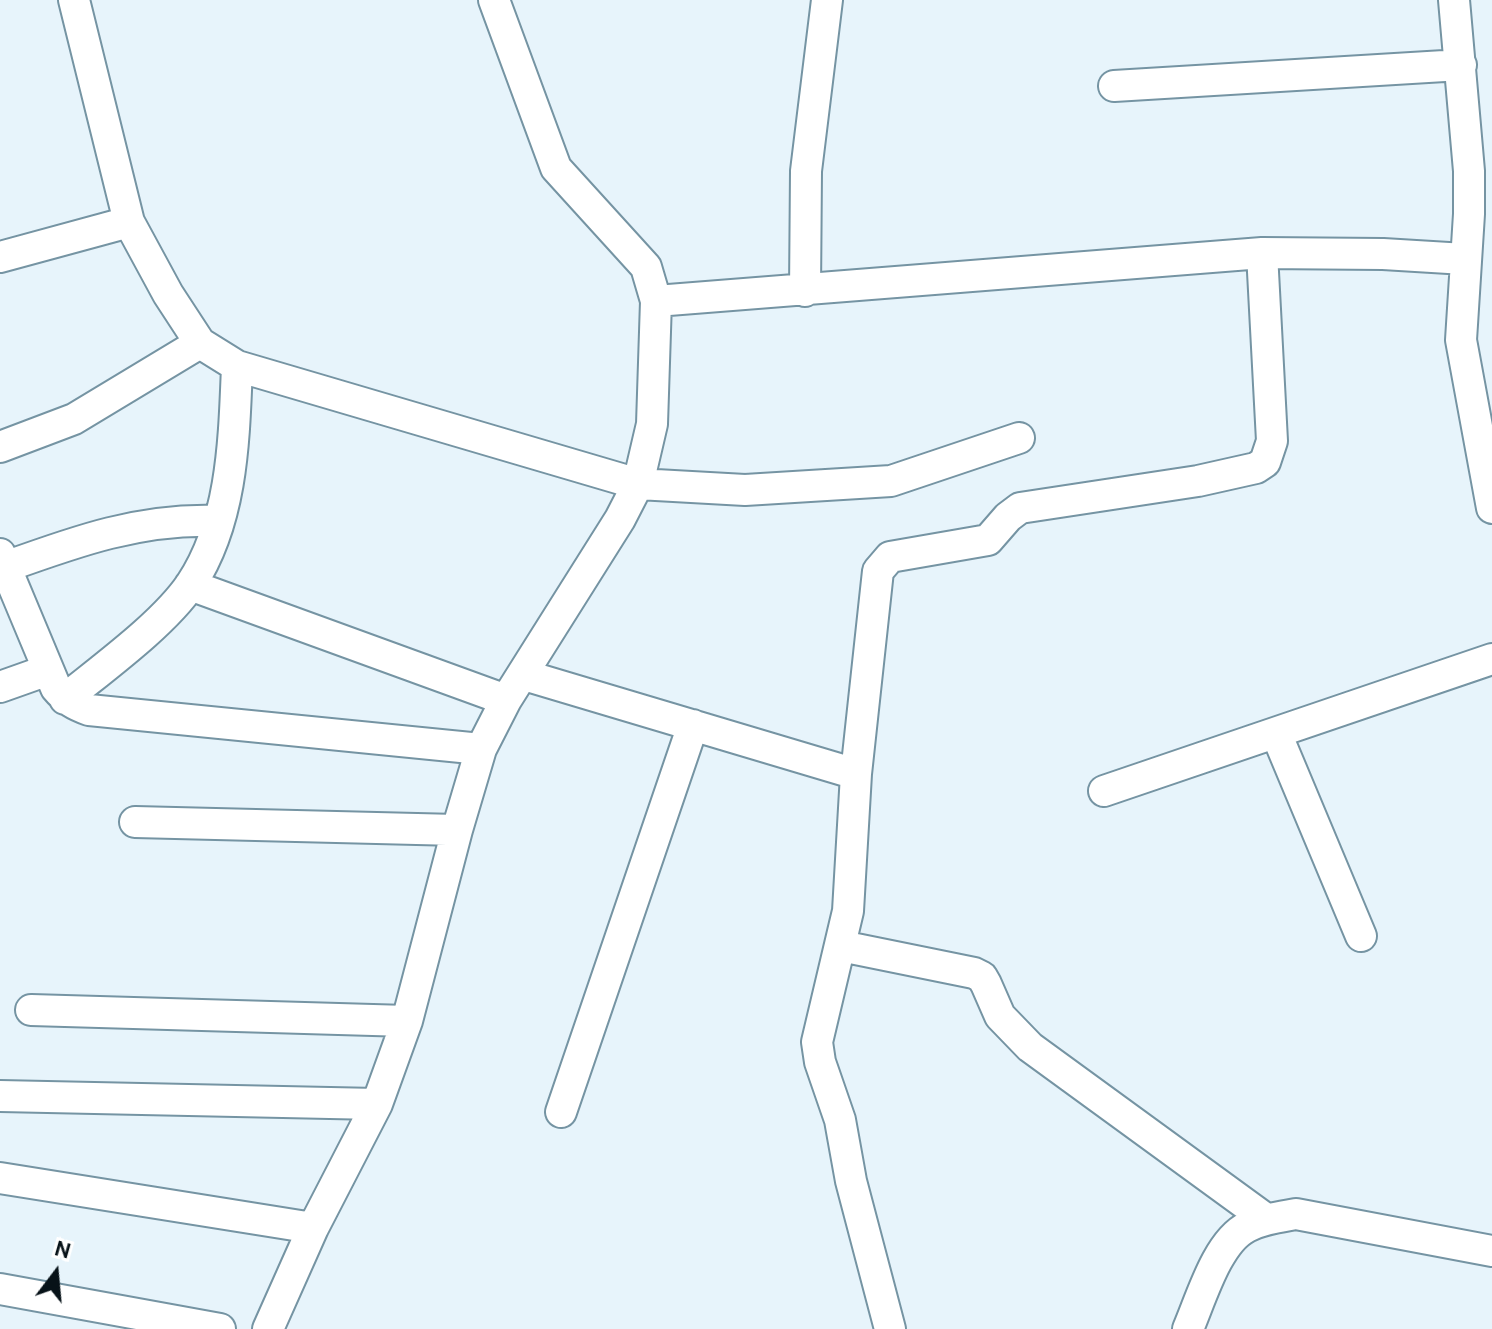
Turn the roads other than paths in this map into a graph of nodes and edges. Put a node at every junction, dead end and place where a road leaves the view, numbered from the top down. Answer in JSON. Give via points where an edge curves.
{"nodes":[{"id":1,"x":74,"y":0,"type":"edge"},
{"id":2,"x":494,"y":0,"type":"edge"},
{"id":3,"x":827,"y":0,"type":"edge"},
{"id":4,"x":1454,"y":0,"type":"edge"},
{"id":5,"x":1461,"y":65,"type":"junction"},
{"id":6,"x":1114,"y":86,"type":"dead end"},
{"id":7,"x":1481,"y":173,"type":"edge"},
{"id":8,"x":129,"y":222,"type":"junction"},
{"id":9,"x":1262,"y":253,"type":"junction"},
{"id":10,"x":0,"y":257,"type":"edge"},
{"id":11,"x":1465,"y":259,"type":"junction"},
{"id":12,"x":805,"y":291,"type":"junction"},
{"id":13,"x":656,"y":301,"type":"junction"},
{"id":14,"x":200,"y":343,"type":"junction"},
{"id":15,"x":237,"y":366,"type":"junction"},
{"id":16,"x":1019,"y":438,"type":"dead end"},
{"id":17,"x":0,"y":447,"type":"edge"},
{"id":18,"x":638,"y":484,"type":"junction"},
{"id":19,"x":1492,"y":508,"type":"edge"},
{"id":20,"x":218,"y":521,"type":"junction"},
{"id":21,"x":3,"y":560,"type":"edge"},
{"id":22,"x":190,"y":585,"type":"junction"},
{"id":23,"x":1492,"y":659,"type":"edge"},
{"id":24,"x":48,"y":670,"type":"junction"},
{"id":25,"x":524,"y":675,"type":"junction"},
{"id":26,"x":0,"y":687,"type":"edge"},
{"id":27,"x":65,"y":699,"type":"junction"},
{"id":28,"x":506,"y":700,"type":"junction"},
{"id":29,"x":693,"y":725,"type":"junction"},
{"id":30,"x":1276,"y":733,"type":"junction"},
{"id":31,"x":481,"y":749,"type":"junction"},
{"id":32,"x":856,"y":774,"type":"junction"},
{"id":33,"x":1104,"y":791,"type":"dead end"},
{"id":34,"x":135,"y":822,"type":"dead end"},
{"id":35,"x":457,"y":830,"type":"junction"},
{"id":36,"x":1361,"y":936,"type":"dead end"},
{"id":37,"x":841,"y":946,"type":"junction"},
{"id":38,"x":31,"y":1010,"type":"dead end"},
{"id":39,"x":407,"y":1021,"type":"junction"},
{"id":40,"x":0,"y":1096,"type":"edge"},
{"id":41,"x":377,"y":1104,"type":"junction"},
{"id":42,"x":561,"y":1112,"type":"dead end"},
{"id":43,"x":0,"y":1178,"type":"edge"},
{"id":44,"x":1266,"y":1219,"type":"junction"},
{"id":45,"x":313,"y":1228,"type":"junction"},
{"id":46,"x":1492,"y":1251,"type":"edge"},
{"id":47,"x":0,"y":1289,"type":"edge"},
{"id":48,"x":220,"y":1329,"type":"edge"},
{"id":49,"x":268,"y":1329,"type":"edge"},
{"id":50,"x":890,"y":1329,"type":"edge"},
{"id":51,"x":1188,"y":1329,"type":"edge"}],
"edges":[{"from":1,"to":8,"type":"street"},
{"from":2,"to":13,"type":"street","via":[[556,168],[646,267]]},
{"from":3,"to":12,"type":"street","via":[[806,171]]},
{"from":4,"to":5,"type":"street"},
{"from":5,"to":6,"type":"street"},
{"from":5,"to":7,"type":"street"},
{"from":7,"to":11,"type":"street"},
{"from":8,"to":10,"type":"street"},
{"from":8,"to":14,"type":"street"},
{"from":9,"to":11,"type":"street"},
{"from":9,"to":12,"type":"street"},
{"from":9,"to":32,"type":"street","via":[[1272,441],[1265,462],[1198,481],[1020,508],[988,540],[890,557],[878,571]]},
{"from":11,"to":19,"type":"street","via":[[1461,340]]},
{"from":12,"to":13,"type":"street"},
{"from":13,"to":18,"type":"street","via":[[652,424]]},
{"from":14,"to":15,"type":"street"},
{"from":14,"to":17,"type":"street","via":[[74,419]]},
{"from":15,"to":18,"type":"street"},
{"from":15,"to":20,"type":"street","via":[[234,449]]},
{"from":16,"to":18,"type":"street","via":[[891,481],[745,490]]},
{"from":18,"to":25,"type":"street"},
{"from":20,"to":21,"type":"street","via":[[181,520],[122,529]]},
{"from":20,"to":22,"type":"street"},
{"from":21,"to":24,"type":"street"},
{"from":22,"to":27,"type":"street","via":[[151,627]]},
{"from":22,"to":28,"type":"street"},
{"from":23,"to":30,"type":"street"},
{"from":24,"to":26,"type":"street"},
{"from":24,"to":27,"type":"street"},
{"from":25,"to":28,"type":"street"},
{"from":25,"to":29,"type":"street"},
{"from":27,"to":31,"type":"street","via":[[89,710]]},
{"from":28,"to":31,"type":"street"},
{"from":29,"to":32,"type":"street"},
{"from":29,"to":42,"type":"street"},
{"from":30,"to":33,"type":"street"},
{"from":30,"to":36,"type":"street"},
{"from":31,"to":35,"type":"street"},
{"from":32,"to":37,"type":"street"},
{"from":34,"to":35,"type":"street"},
{"from":35,"to":39,"type":"street"},
{"from":37,"to":44,"type":"street","via":[[982,977],[1000,1016],[1030,1047]]},
{"from":37,"to":50,"type":"street","via":[[817,1042]]},
{"from":38,"to":39,"type":"street"},
{"from":39,"to":41,"type":"street"},
{"from":40,"to":41,"type":"street"},
{"from":41,"to":45,"type":"street"},
{"from":43,"to":45,"type":"street"},
{"from":44,"to":46,"type":"street","via":[[1296,1214]]},
{"from":44,"to":51,"type":"street","via":[[1244,1228],[1223,1250]]},
{"from":45,"to":49,"type":"street"},
{"from":47,"to":48,"type":"street"}]}
